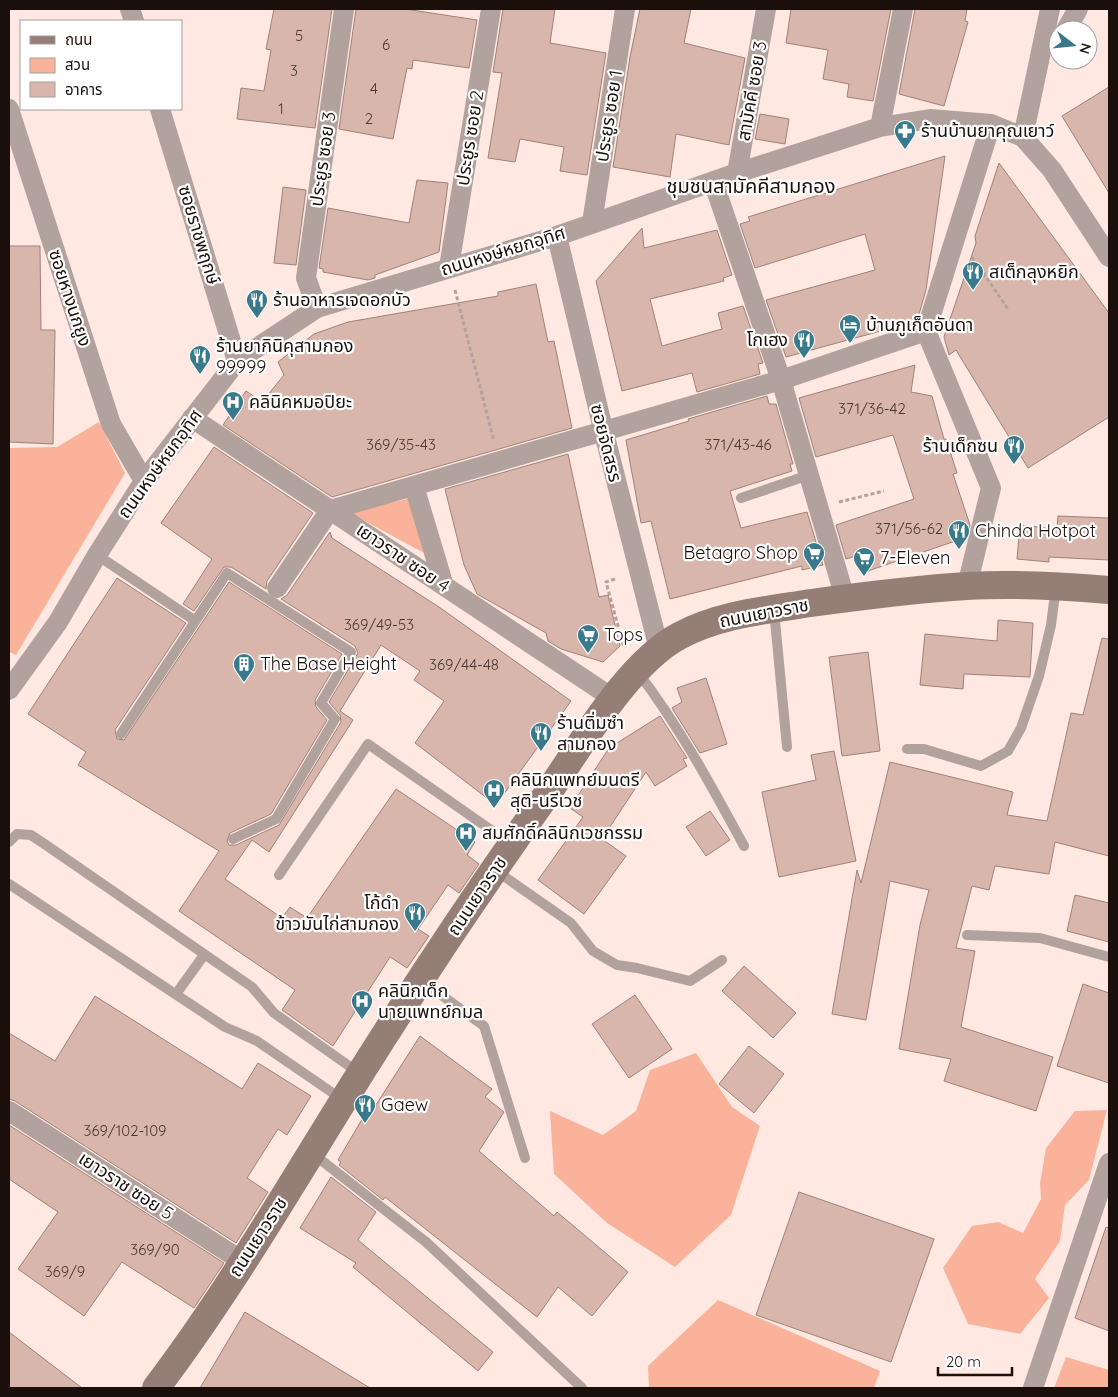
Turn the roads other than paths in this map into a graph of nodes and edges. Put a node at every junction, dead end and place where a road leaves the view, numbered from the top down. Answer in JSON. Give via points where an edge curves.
{"nodes":[{"id":1,"x":344,"y":9,"type":"edge"},
{"id":2,"x":491,"y":9,"type":"edge"},
{"id":3,"x":625,"y":9,"type":"edge"},
{"id":4,"x":766,"y":9,"type":"edge"},
{"id":5,"x":903,"y":9,"type":"edge"},
{"id":6,"x":1050,"y":9,"type":"edge"},
{"id":7,"x":1078,"y":9,"type":"edge"},
{"id":8,"x":1072,"y":20,"type":"edge"},
{"id":9,"x":1048,"y":60,"type":"edge"},
{"id":10,"x":1035,"y":83,"type":"junction"},
{"id":11,"x":9,"y":109,"type":"edge"},
{"id":12,"x":160,"y":110,"type":"edge"},
{"id":13,"x":991,"y":124,"type":"junction"},
{"id":14,"x":880,"y":127,"type":"junction"},
{"id":15,"x":1023,"y":137,"type":"junction"},
{"id":16,"x":737,"y":173,"type":"junction"},
{"id":17,"x":713,"y":181,"type":"junction"},
{"id":18,"x":592,"y":223,"type":"junction"},
{"id":19,"x":557,"y":236,"type":"junction"},
{"id":20,"x":1109,"y":258,"type":"edge"},
{"id":21,"x":449,"y":267,"type":"junction"},
{"id":22,"x":317,"y":308,"type":"junction"},
{"id":23,"x":926,"y":331,"type":"junction"},
{"id":24,"x":237,"y":361,"type":"junction"},
{"id":25,"x":781,"y":380,"type":"junction"},
{"id":26,"x":192,"y":418,"type":"junction"},
{"id":27,"x":604,"y":433,"type":"junction"},
{"id":28,"x":809,"y":476,"type":"junction"},
{"id":29,"x":144,"y":481,"type":"junction"},
{"id":30,"x":414,"y":486,"type":"junction"},
{"id":31,"x":741,"y":498,"type":"dead end"},
{"id":32,"x":330,"y":510,"type":"junction"},
{"id":33,"x":97,"y":555,"type":"junction"},
{"id":34,"x":444,"y":586,"type":"junction"},
{"id":35,"x":967,"y":586,"type":"junction"},
{"id":36,"x":1056,"y":586,"type":"junction"},
{"id":37,"x":276,"y":588,"type":"dead end"},
{"id":38,"x":1109,"y":590,"type":"edge"},
{"id":39,"x":846,"y":598,"type":"junction"},
{"id":40,"x":774,"y":609,"type":"junction"},
{"id":41,"x":194,"y":620,"type":"junction"},
{"id":42,"x":659,"y":649,"type":"junction"},
{"id":43,"x":637,"y":671,"type":"junction"},
{"id":44,"x":11,"y":682,"type":"edge"},
{"id":45,"x":614,"y":699,"type":"junction"},
{"id":46,"x":122,"y":734,"type":"dead end"},
{"id":47,"x":787,"y":747,"type":"dead end"},
{"id":48,"x":907,"y":749,"type":"dead end"},
{"id":49,"x":233,"y":839,"type":"dead end"},
{"id":50,"x":9,"y":842,"type":"edge"},
{"id":51,"x":512,"y":844,"type":"junction"},
{"id":52,"x":744,"y":846,"type":"dead end"},
{"id":53,"x":494,"y":869,"type":"junction"},
{"id":54,"x":279,"y":875,"type":"dead end"},
{"id":55,"x":9,"y":884,"type":"edge"},
{"id":56,"x":967,"y":936,"type":"dead end"},
{"id":57,"x":204,"y":955,"type":"junction"},
{"id":58,"x":1109,"y":957,"type":"edge"},
{"id":59,"x":722,"y":960,"type":"dead end"},
{"id":60,"x":421,"y":981,"type":"junction"},
{"id":61,"x":176,"y":994,"type":"junction"},
{"id":62,"x":360,"y":1074,"type":"junction"},
{"id":63,"x":344,"y":1100,"type":"junction"},
{"id":64,"x":9,"y":1111,"type":"edge"},
{"id":65,"x":312,"y":1152,"type":"junction"},
{"id":66,"x":524,"y":1158,"type":"dead end"},
{"id":67,"x":1109,"y":1163,"type":"edge"},
{"id":68,"x":242,"y":1261,"type":"junction"},
{"id":69,"x":160,"y":1387,"type":"edge"},
{"id":70,"x":582,"y":1388,"type":"edge"},
{"id":71,"x":1033,"y":1388,"type":"edge"}],
"edges":[{"from":1,"to":22,"type":"street","name":"ประยูร ซอย 3","via":[[306,278]]},
{"from":2,"to":21,"type":"street","name":"ประยูร ซอย 2"},
{"from":3,"to":18,"type":"street","name":"ประยูร ซอย 1"},
{"from":4,"to":16,"type":"street","name":"สามัคคี ซอย 3"},
{"from":5,"to":14,"type":"street"},
{"from":6,"to":10,"type":"street"},
{"from":7,"to":8,"type":"street"},
{"from":9,"to":10,"type":"street"},
{"from":10,"to":15,"type":"street"},
{"from":11,"to":29,"type":"street","name":"ซอยหางนกยูง","via":[[110,424]]},
{"from":12,"to":24,"type":"street","name":"ซอยราชพฤกษ์"},
{"from":13,"to":14,"type":"street","name":"ถนนหงษ์หยกอุทิศ","via":[[930,119]]},
{"from":13,"to":15,"type":"street","name":"ถนนหงษ์หยกอุทิศ"},
{"from":13,"to":23,"type":"street"},
{"from":14,"to":16,"type":"street","name":"ถนนหงษ์หยกอุทิศ"},
{"from":15,"to":20,"type":"street","name":"ถนนหงษ์หยกอุทิศ","via":[[1052,170]]},
{"from":16,"to":17,"type":"street","name":"ถนนหงษ์หยกอุทิศ"},
{"from":17,"to":18,"type":"street","name":"ถนนหงษ์หยกอุทิศ"},
{"from":17,"to":25,"type":"street"},
{"from":18,"to":19,"type":"street","name":"ถนนหงษ์หยกอุทิศ"},
{"from":19,"to":21,"type":"street","name":"ถนนหงษ์หยกอุทิศ"},
{"from":19,"to":27,"type":"street","name":"ซอยจัดสรร"},
{"from":21,"to":22,"type":"street","name":"ถนนหงษ์หยกอุทิศ"},
{"from":22,"to":24,"type":"street","name":"ถนนหงษ์หยกอุทิศ"},
{"from":23,"to":25,"type":"street"},
{"from":23,"to":35,"type":"street","via":[[991,488]]},
{"from":24,"to":26,"type":"street","name":"ถนนหงษ์หยกอุทิศ"},
{"from":25,"to":27,"type":"street"},
{"from":25,"to":28,"type":"street"},
{"from":26,"to":29,"type":"street","name":"ถนนหงษ์หยกอุทิศ"},
{"from":26,"to":32,"type":"street","name":"เยาวราช ซอย 4"},
{"from":27,"to":30,"type":"street"},
{"from":27,"to":42,"type":"street","name":"ซอยจัดสรร"},
{"from":28,"to":31,"type":"lane"},
{"from":28,"to":39,"type":"street"},
{"from":29,"to":33,"type":"street","name":"ถนนหงษ์หยกอุทิศ"},
{"from":30,"to":32,"type":"street"},
{"from":30,"to":34,"type":"street"},
{"from":32,"to":34,"type":"street","name":"เยาวราช ซอย 4"},
{"from":32,"to":37,"type":"street"},
{"from":33,"to":41,"type":"lane"},
{"from":33,"to":44,"type":"street","name":"ถนนหงษ์หยกอุทิศ","via":[[58,622]]},
{"from":34,"to":45,"type":"street","name":"เยาวราช ซอย 4"},
{"from":35,"to":36,"type":"main road","name":"ถนนเยาวราช"},
{"from":35,"to":39,"type":"main road","name":"ถนนเยาวราช"},
{"from":36,"to":38,"type":"main road","name":"ถนนเยาวราช"},
{"from":36,"to":48,"type":"lane","via":[[1052,625],[1039,676],[1021,728],[1008,751],[981,766],[924,749]]},
{"from":39,"to":40,"type":"main road","name":"ถนนเยาวราช"},
{"from":40,"to":42,"type":"main road","name":"ถนนเยาวราช","via":[[709,623]]},
{"from":40,"to":47,"type":"lane"},
{"from":41,"to":46,"type":"lane"},
{"from":41,"to":49,"type":"lane","via":[[227,573],[352,652],[321,703],[335,719],[276,819]]},
{"from":42,"to":43,"type":"main road","name":"ถนนเยาวราช"},
{"from":43,"to":45,"type":"main road","name":"ถนนเยาวราช"},
{"from":43,"to":52,"type":"lane","via":[[666,710]]},
{"from":45,"to":51,"type":"main road","name":"ถนนเยาวราช"},
{"from":50,"to":57,"type":"lane","via":[[17,834],[31,835]]},
{"from":51,"to":53,"type":"main road","name":"ถนนเยาวราช"},
{"from":51,"to":54,"type":"lane","via":[[368,744]]},
{"from":53,"to":59,"type":"lane","via":[[570,923],[593,951],[617,965],[690,980]]},
{"from":53,"to":60,"type":"main road","name":"ถนนเยาวราช"},
{"from":55,"to":61,"type":"lane"},
{"from":56,"to":58,"type":"lane","via":[[1040,938]]},
{"from":57,"to":61,"type":"lane"},
{"from":57,"to":62,"type":"lane","via":[[252,987],[274,1013]]},
{"from":60,"to":62,"type":"main road","name":"ถนนเยาวราช"},
{"from":60,"to":66,"type":"lane","via":[[484,1026]]},
{"from":61,"to":63,"type":"lane","via":[[225,1028],[257,1041]]},
{"from":62,"to":63,"type":"main road","name":"ถนนเยาวราช"},
{"from":63,"to":65,"type":"main road","name":"ถนนเยาวราช"},
{"from":64,"to":68,"type":"street","name":"เยาวราช ซอย 5"},
{"from":65,"to":68,"type":"main road","name":"ถนนเยาวราช"},
{"from":65,"to":70,"type":"lane","via":[[426,1242]]},
{"from":67,"to":71,"type":"street"},
{"from":68,"to":69,"type":"main road","name":"ถนนเยาวราช"}]}
